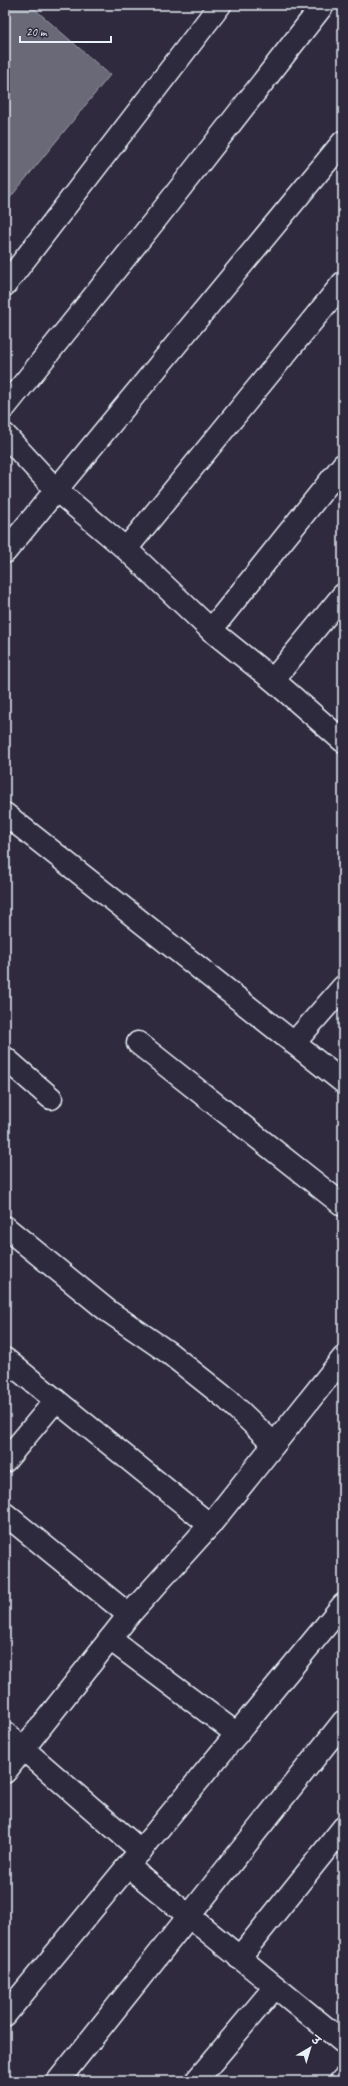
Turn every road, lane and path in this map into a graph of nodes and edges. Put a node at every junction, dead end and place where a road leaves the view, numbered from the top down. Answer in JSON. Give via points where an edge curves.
{"nodes":[{"id":1,"x":220,"y":5,"type":"edge"},
{"id":2,"x":324,"y":5,"type":"edge"},
{"id":3,"x":343,"y":142,"type":"edge"},
{"id":4,"x":343,"y":283,"type":"edge"},
{"id":5,"x":5,"y":285,"type":"edge"},
{"id":6,"x":5,"y":407,"type":"edge"},
{"id":7,"x":5,"y":434,"type":"edge"},
{"id":8,"x":343,"y":465,"type":"edge"},
{"id":9,"x":55,"y":489,"type":"junction"},
{"id":10,"x":126,"y":549,"type":"junction"},
{"id":11,"x":5,"y":552,"type":"edge"},
{"id":12,"x":343,"y":595,"type":"edge"},
{"id":13,"x":211,"y":630,"type":"junction"},
{"id":14,"x":273,"y":680,"type":"junction"},
{"id":15,"x":343,"y":741,"type":"edge"},
{"id":16,"x":5,"y":814,"type":"edge"},
{"id":17,"x":343,"y":987,"type":"edge"},
{"id":18,"x":138,"y":1043,"type":"dead end"},
{"id":19,"x":294,"y":1043,"type":"junction"},
{"id":20,"x":5,"y":1058,"type":"edge"},
{"id":21,"x":343,"y":1082,"type":"edge"},
{"id":22,"x":51,"y":1098,"type":"dead end"},
{"id":23,"x":343,"y":1205,"type":"edge"},
{"id":24,"x":5,"y":1227,"type":"edge"},
{"id":25,"x":5,"y":1358,"type":"edge"},
{"id":26,"x":343,"y":1358,"type":"edge"},
{"id":27,"x":56,"y":1400,"type":"junction"},
{"id":28,"x":274,"y":1444,"type":"junction"},
{"id":29,"x":5,"y":1461,"type":"edge"},
{"id":30,"x":5,"y":1514,"type":"edge"},
{"id":31,"x":210,"y":1524,"type":"junction"},
{"id":32,"x":343,"y":1605,"type":"edge"},
{"id":33,"x":129,"y":1615,"type":"junction"},
{"id":34,"x":110,"y":1639,"type":"junction"},
{"id":35,"x":343,"y":1722,"type":"edge"},
{"id":36,"x":5,"y":1733,"type":"edge"},
{"id":37,"x":237,"y":1734,"type":"junction"},
{"id":38,"x":24,"y":1749,"type":"junction"},
{"id":39,"x":5,"y":1772,"type":"edge"},
{"id":40,"x":343,"y":1828,"type":"edge"},
{"id":41,"x":135,"y":1859,"type":"junction"},
{"id":42,"x":189,"y":1916,"type":"junction"},
{"id":43,"x":239,"y":1958,"type":"junction"},
{"id":44,"x":275,"y":1986,"type":"junction"},
{"id":45,"x":5,"y":2015,"type":"edge"},
{"id":46,"x":339,"y":2032,"type":"edge"},
{"id":47,"x":343,"y":2079,"type":"edge"},
{"id":48,"x":58,"y":2081,"type":"edge"},
{"id":49,"x":196,"y":2081,"type":"edge"},
{"id":50,"x":341,"y":2081,"type":"edge"}],
"edges":[{"from":1,"to":5,"type":"street"},
{"from":2,"to":6,"type":"street"},
{"from":3,"to":9,"type":"street"},
{"from":4,"to":10,"type":"street"},
{"from":7,"to":9,"type":"street"},
{"from":8,"to":13,"type":"street"},
{"from":9,"to":10,"type":"street"},
{"from":9,"to":11,"type":"street"},
{"from":10,"to":13,"type":"street"},
{"from":12,"to":14,"type":"street"},
{"from":13,"to":14,"type":"street"},
{"from":14,"to":15,"type":"street"},
{"from":16,"to":19,"type":"street"},
{"from":17,"to":19,"type":"street"},
{"from":18,"to":23,"type":"street"},
{"from":19,"to":21,"type":"street"},
{"from":20,"to":22,"type":"street"},
{"from":24,"to":28,"type":"street","via":[[108,1311],[169,1353],[228,1400]]},
{"from":25,"to":27,"type":"street"},
{"from":26,"to":28,"type":"street"},
{"from":27,"to":29,"type":"street"},
{"from":27,"to":31,"type":"street"},
{"from":28,"to":31,"type":"street"},
{"from":30,"to":33,"type":"street"},
{"from":31,"to":33,"type":"street"},
{"from":32,"to":37,"type":"street"},
{"from":33,"to":34,"type":"street"},
{"from":34,"to":37,"type":"street"},
{"from":34,"to":38,"type":"street"},
{"from":35,"to":42,"type":"street"},
{"from":36,"to":38,"type":"street"},
{"from":37,"to":41,"type":"street"},
{"from":38,"to":39,"type":"street"},
{"from":38,"to":41,"type":"street"},
{"from":40,"to":43,"type":"street"},
{"from":41,"to":42,"type":"street"},
{"from":41,"to":45,"type":"street"},
{"from":42,"to":43,"type":"street"},
{"from":42,"to":48,"type":"street"},
{"from":43,"to":44,"type":"street"},
{"from":44,"to":46,"type":"street"},
{"from":44,"to":49,"type":"street"},
{"from":47,"to":50,"type":"street"}]}
